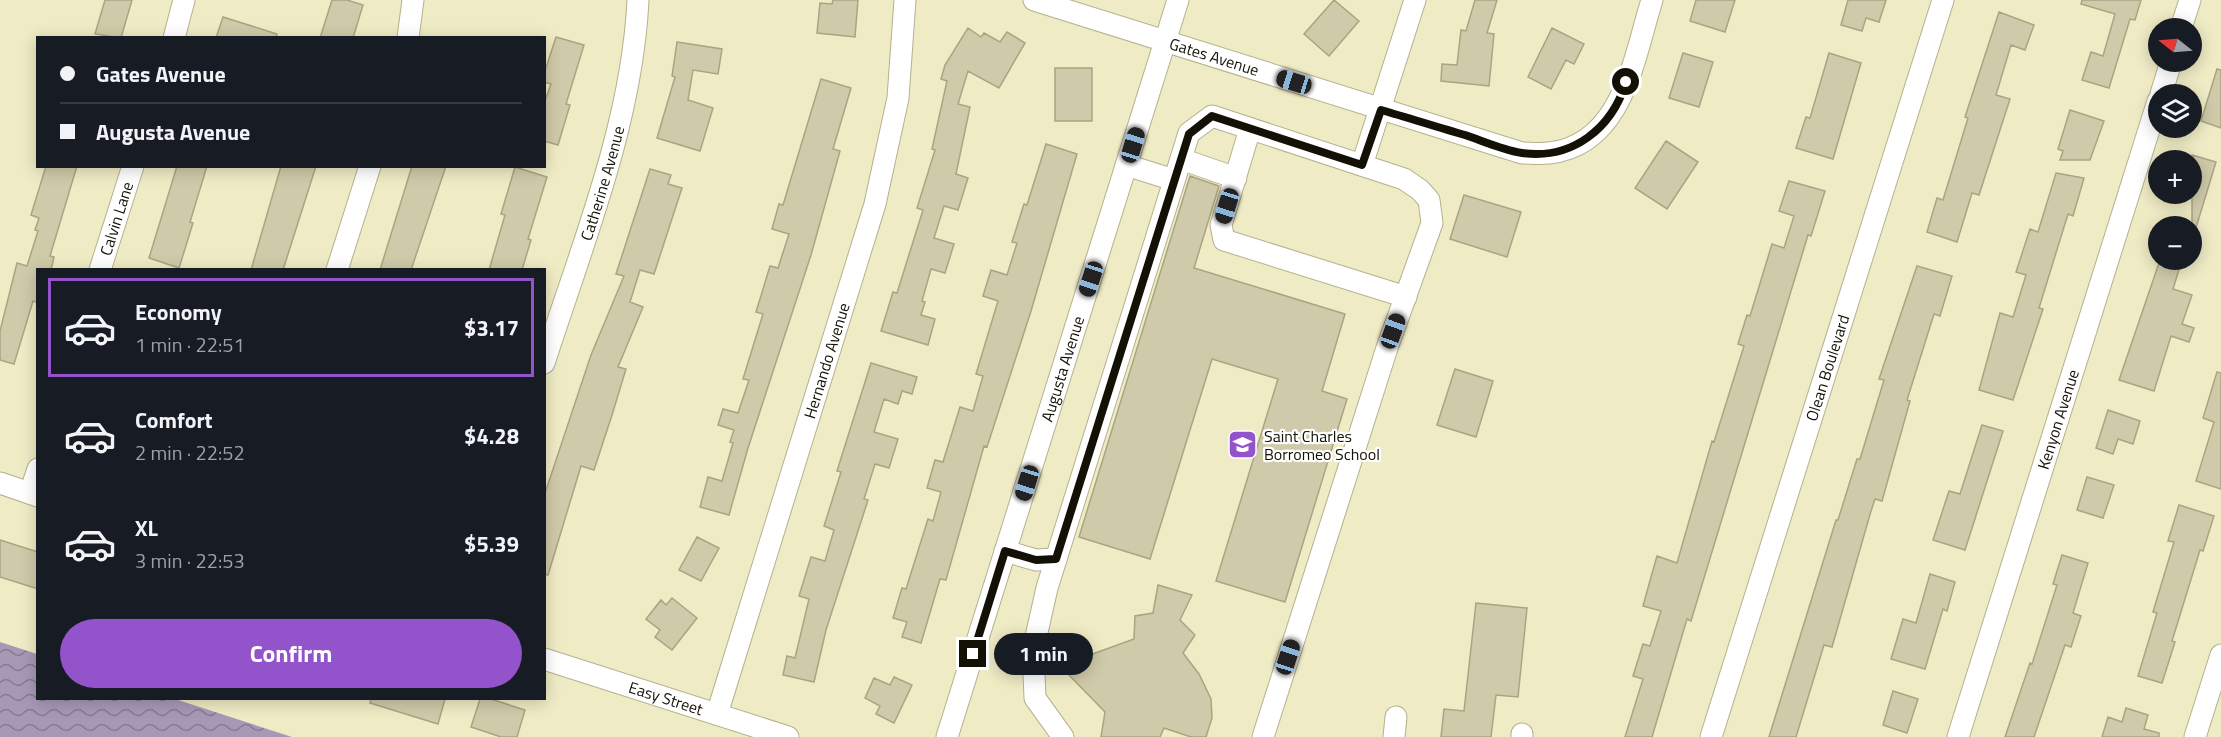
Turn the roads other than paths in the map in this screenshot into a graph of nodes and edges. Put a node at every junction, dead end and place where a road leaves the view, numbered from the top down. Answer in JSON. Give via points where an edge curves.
{"nodes":[{"id":1,"x":184,"y":0,"type":"edge"},
{"id":2,"x":412,"y":0,"type":"edge"},
{"id":3,"x":639,"y":0,"type":"edge"},
{"id":4,"x":905,"y":0,"type":"edge"},
{"id":5,"x":1034,"y":0,"type":"edge"},
{"id":6,"x":1178,"y":0,"type":"edge"},
{"id":7,"x":1415,"y":0,"type":"edge"},
{"id":8,"x":1652,"y":0,"type":"edge"},
{"id":9,"x":1943,"y":0,"type":"edge"},
{"id":10,"x":2190,"y":0,"type":"edge"},
{"id":11,"x":2184,"y":18,"type":"edge"},
{"id":12,"x":175,"y":36,"type":"edge"},
{"id":13,"x":408,"y":36,"type":"edge"},
{"id":14,"x":1165,"y":42,"type":"junction"},
{"id":15,"x":1381,"y":110,"type":"junction"},
{"id":16,"x":1250,"y":129,"type":"junction"},
{"id":17,"x":2148,"y":133,"type":"edge"},
{"id":18,"x":1181,"y":159,"type":"junction"},
{"id":19,"x":1126,"y":165,"type":"junction"},
{"id":20,"x":1362,"y":165,"type":"junction"},
{"id":21,"x":132,"y":168,"type":"edge"},
{"id":22,"x":369,"y":168,"type":"edge"},
{"id":23,"x":1236,"y":178,"type":"junction"},
{"id":24,"x":1174,"y":180,"type":"junction"},
{"id":25,"x":101,"y":268,"type":"edge"},
{"id":26,"x":338,"y":268,"type":"edge"},
{"id":27,"x":1406,"y":297,"type":"junction"},
{"id":28,"x":546,"y":357,"type":"edge"},
{"id":29,"x":0,"y":483,"type":"edge"},
{"id":30,"x":34,"y":494,"type":"edge"},
{"id":31,"x":1005,"y":551,"type":"junction"},
{"id":32,"x":1056,"y":559,"type":"junction"},
{"id":33,"x":2221,"y":655,"type":"edge"},
{"id":34,"x":546,"y":660,"type":"edge"},
{"id":35,"x":717,"y":714,"type":"junction"},
{"id":36,"x":788,"y":737,"type":"edge"},
{"id":37,"x":947,"y":737,"type":"edge"},
{"id":38,"x":1063,"y":737,"type":"edge"},
{"id":39,"x":1263,"y":737,"type":"edge"},
{"id":40,"x":1711,"y":737,"type":"edge"},
{"id":41,"x":1958,"y":737,"type":"edge"},
{"id":42,"x":2195,"y":737,"type":"edge"}],
"edges":[{"from":1,"to":12,"type":"street"},
{"from":2,"to":13,"type":"street"},
{"from":3,"to":28,"type":"street","name":"Catherine Avenue","via":[[633,60],[619,127]]},
{"from":4,"to":35,"type":"street","name":"Hernando Avenue","via":[[898,98],[875,204]]},
{"from":5,"to":14,"type":"street","name":"Gates Avenue"},
{"from":6,"to":14,"type":"street","name":"Augusta Avenue"},
{"from":7,"to":15,"type":"street"},
{"from":8,"to":15,"type":"street","name":"Gates Avenue","via":[[1620,103],[1602,128],[1576,146],[1550,153],[1522,153]]},
{"from":9,"to":40,"type":"street","name":"Olean Boulevard"},
{"from":10,"to":11,"type":"street"},
{"from":14,"to":15,"type":"street","name":"Gates Avenue"},
{"from":14,"to":19,"type":"street","name":"Augusta Avenue"},
{"from":15,"to":20,"type":"street"},
{"from":16,"to":18,"type":"street","via":[[1212,116],[1189,134]]},
{"from":16,"to":20,"type":"street"},
{"from":16,"to":23,"type":"street"},
{"from":17,"to":41,"type":"street","name":"Kenyon Avenue"},
{"from":18,"to":23,"type":"street"},
{"from":18,"to":24,"type":"street"},
{"from":19,"to":24,"type":"street"},
{"from":19,"to":31,"type":"street","name":"Augusta Avenue"},
{"from":20,"to":27,"type":"street","via":[[1404,179],[1429,200],[1432,223]]},
{"from":21,"to":25,"type":"street","name":"Calvin Lane"},
{"from":22,"to":26,"type":"street"},
{"from":23,"to":27,"type":"street","via":[[1221,225],[1224,240]]},
{"from":24,"to":32,"type":"street"},
{"from":27,"to":39,"type":"street"},
{"from":29,"to":30,"type":"street"},
{"from":31,"to":32,"type":"street","via":[[1036,560]]},
{"from":31,"to":37,"type":"street","name":"Augusta Avenue"},
{"from":32,"to":38,"type":"street","via":[[1033,650],[1035,698]]},
{"from":33,"to":42,"type":"street"},
{"from":34,"to":35,"type":"street","name":"Easy Street"},
{"from":35,"to":36,"type":"street","name":"Easy Street"}]}
